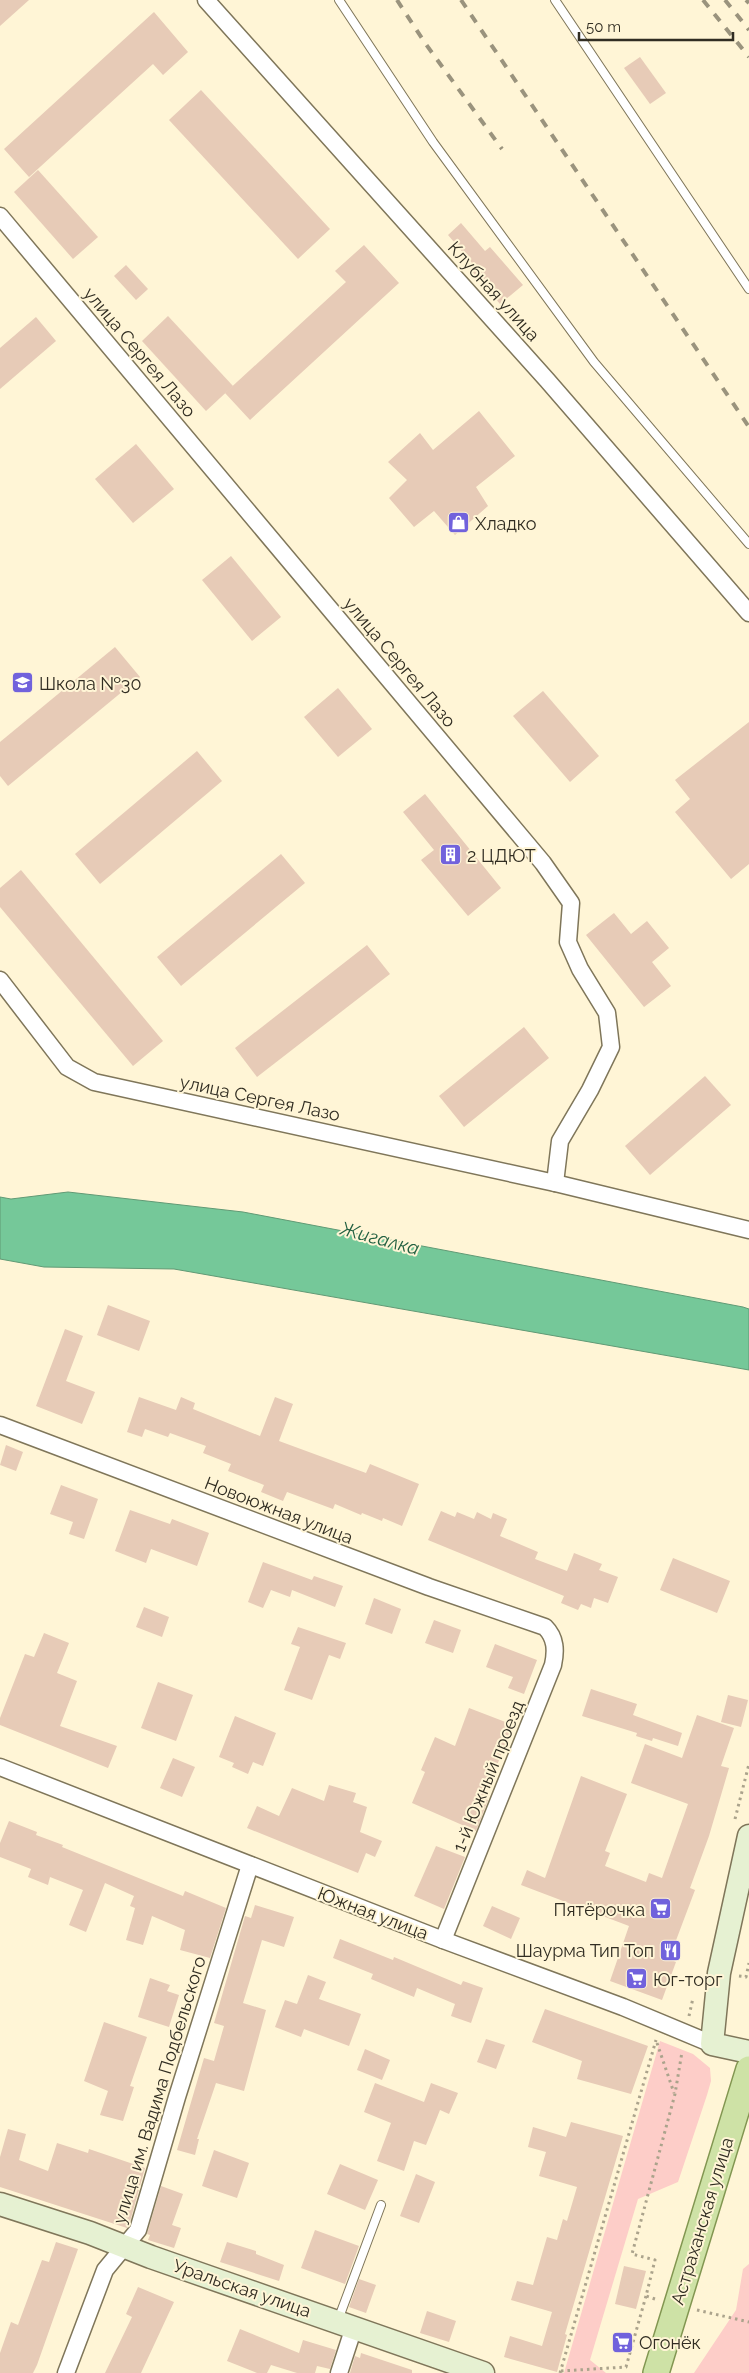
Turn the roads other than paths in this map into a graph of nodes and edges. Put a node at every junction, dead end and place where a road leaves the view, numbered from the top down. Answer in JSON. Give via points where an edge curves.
{"nodes":[{"id":1,"x":206,"y":0,"type":"edge"},
{"id":2,"x":340,"y":0,"type":"edge"},
{"id":3,"x":555,"y":0,"type":"edge"},
{"id":4,"x":0,"y":216,"type":"edge"},
{"id":5,"x":749,"y":289,"type":"edge"},
{"id":6,"x":749,"y":544,"type":"edge"},
{"id":7,"x":749,"y":613,"type":"edge"},
{"id":8,"x":0,"y":980,"type":"edge"},
{"id":9,"x":555,"y":1183,"type":"junction"},
{"id":10,"x":749,"y":1230,"type":"edge"},
{"id":11,"x":0,"y":1425,"type":"edge"},
{"id":12,"x":545,"y":1627,"type":"joint"},
{"id":13,"x":0,"y":1766,"type":"edge"},
{"id":14,"x":742,"y":1829,"type":"edge"},
{"id":15,"x":250,"y":1865,"type":"junction"},
{"id":16,"x":443,"y":1940,"type":"junction"},
{"id":17,"x":712,"y":2044,"type":"junction"},
{"id":18,"x":749,"y":2052,"type":"edge"},
{"id":19,"x":749,"y":2069,"type":"edge"},
{"id":20,"x":0,"y":2204,"type":"edge"},
{"id":21,"x":381,"y":2205,"type":"dead end"},
{"id":22,"x":126,"y":2246,"type":"junction"},
{"id":23,"x":345,"y":2324,"type":"junction"},
{"id":24,"x":66,"y":2373,"type":"edge"},
{"id":25,"x":339,"y":2373,"type":"edge"},
{"id":26,"x":483,"y":2373,"type":"edge"},
{"id":27,"x":656,"y":2373,"type":"edge"}],
"edges":[{"from":1,"to":7,"type":"street","name":"Клубная улица","via":[[547,380]]},
{"from":2,"to":6,"type":"lane","via":[[433,142],[594,362]]},
{"from":3,"to":5,"type":"lane"},
{"from":4,"to":9,"type":"street","name":"улица Сергея Лазо","via":[[543,863],[570,903],[568,942],[607,1013],[611,1047],[560,1141]]},
{"from":8,"to":9,"type":"street","name":"улица Сергея Лазо","via":[[67,1067],[94,1082]]},
{"from":9,"to":10,"type":"street","name":"улица Сергея Лазо"},
{"from":11,"to":12,"type":"street","name":"Новоюжная улица","via":[[429,1588]]},
{"from":12,"to":16,"type":"street","name":"1-й Южный проезд","via":[[555,1645],[553,1665]]},
{"from":13,"to":15,"type":"street","name":"Южная улица"},
{"from":14,"to":17,"type":"street","via":[[719,1972]]},
{"from":15,"to":16,"type":"street","name":"Южная улица"},
{"from":15,"to":22,"type":"street","name":"улица им. Вадима Подбельского","via":[[138,2230]]},
{"from":16,"to":17,"type":"street","name":"Южная улица"},
{"from":17,"to":18,"type":"street","name":"Южная улица"},
{"from":19,"to":27,"type":"main road","name":"Астраханская улица"},
{"from":20,"to":22,"type":"street","name":"Уральская улица"},
{"from":21,"to":23,"type":"lane"},
{"from":22,"to":23,"type":"street","name":"Уральская улица"},
{"from":22,"to":24,"type":"street","name":"улица им. Вадима Подбельского","via":[[105,2270]]},
{"from":23,"to":25,"type":"street"},
{"from":23,"to":26,"type":"street","name":"Уральская улица"}]}
